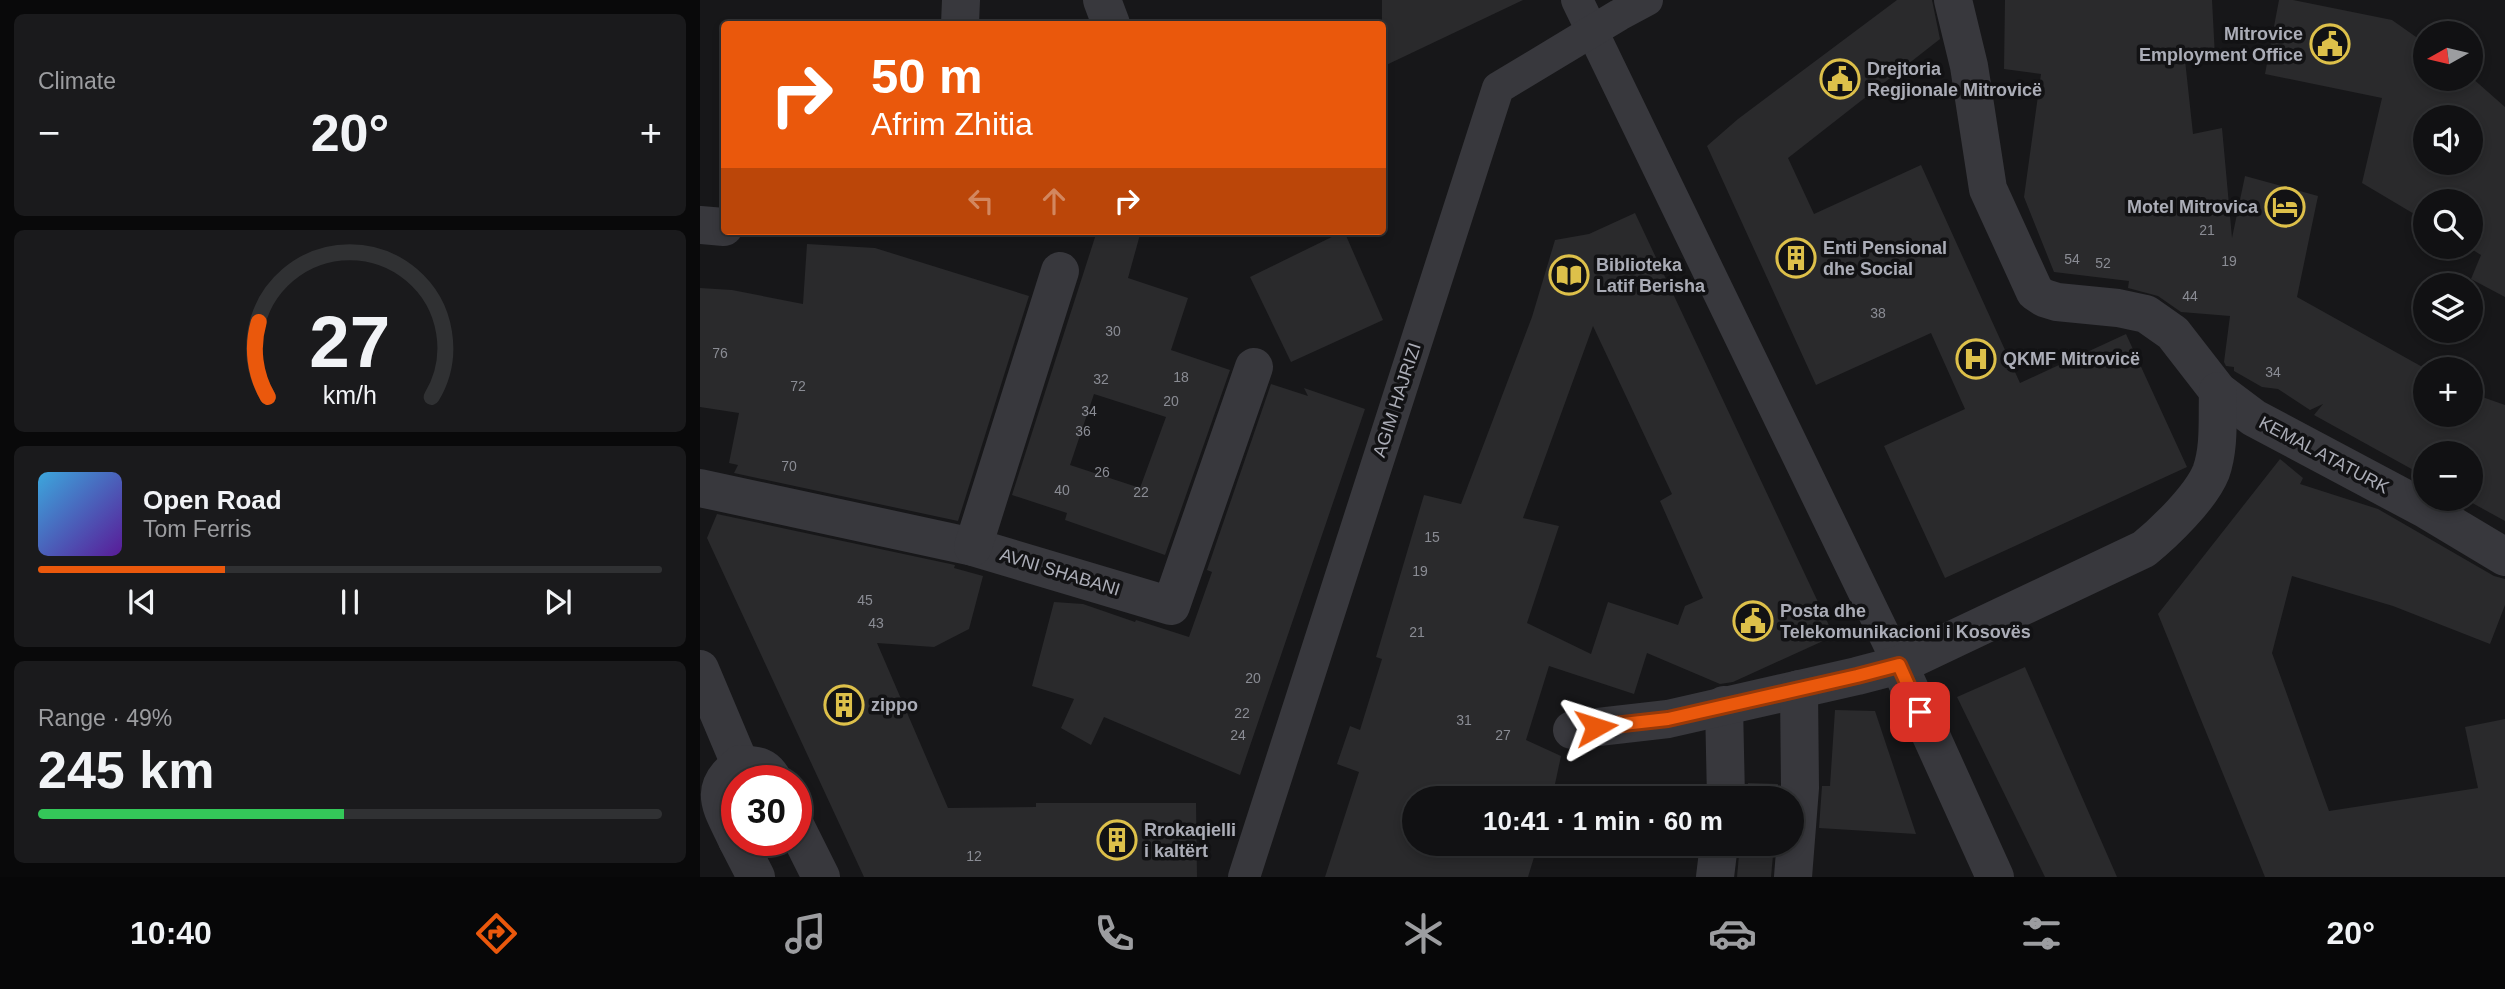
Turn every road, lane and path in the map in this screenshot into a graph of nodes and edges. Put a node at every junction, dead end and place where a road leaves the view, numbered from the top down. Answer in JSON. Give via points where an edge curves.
{"nodes":[{"id":1,"x":961,"y":0,"type":"edge"},
{"id":2,"x":1102,"y":0,"type":"edge"},
{"id":3,"x":1577,"y":0,"type":"edge"},
{"id":4,"x":1647,"y":0,"type":"edge"},
{"id":5,"x":1953,"y":0,"type":"edge"},
{"id":6,"x":960,"y":21,"type":"edge"},
{"id":7,"x":1110,"y":21,"type":"edge"},
{"id":8,"x":1592,"y":30,"type":"junction"},
{"id":9,"x":700,"y":225,"type":"edge"},
{"id":10,"x":721,"y":227,"type":"edge"},
{"id":11,"x":1060,"y":271,"type":"dead end"},
{"id":12,"x":1254,"y":367,"type":"dead end"},
{"id":13,"x":2218,"y":391,"type":"junction"},
{"id":14,"x":700,"y":488,"type":"edge"},
{"id":15,"x":973,"y":547,"type":"junction"},
{"id":16,"x":2505,"y":557,"type":"edge"},
{"id":17,"x":1899,"y":665,"type":"junction"},
{"id":18,"x":700,"y":669,"type":"edge"},
{"id":19,"x":1799,"y":689,"type":"junction"},
{"id":20,"x":1724,"y":705,"type":"junction"},
{"id":21,"x":1572,"y":730,"type":"dead end"},
{"id":22,"x":740,"y":764,"type":"junction"},
{"id":23,"x":760,"y":765,"type":"edge"},
{"id":24,"x":1726,"y":786,"type":"edge"},
{"id":25,"x":709,"y":803,"type":"edge"},
{"id":26,"x":721,"y":819,"type":"edge"},
{"id":27,"x":745,"y":856,"type":"edge"},
{"id":28,"x":810,"y":856,"type":"edge"},
{"id":29,"x":1718,"y":856,"type":"edge"},
{"id":30,"x":756,"y":877,"type":"edge"},
{"id":31,"x":821,"y":877,"type":"edge"},
{"id":32,"x":1244,"y":877,"type":"edge"},
{"id":33,"x":1715,"y":877,"type":"edge"},
{"id":34,"x":1793,"y":877,"type":"edge"},
{"id":35,"x":1995,"y":877,"type":"edge"}],
"edges":[{"from":1,"to":6,"type":"street"},
{"from":2,"to":7,"type":"street"},
{"from":3,"to":8,"type":"street"},
{"from":4,"to":8,"type":"street","name":"AGIM HAJRIZI"},
{"from":5,"to":13,"type":"street","name":"KEMAL ATATURK","via":[[1969,66],[1988,189],[2035,292],[2057,302],[2146,314],[2173,333]]},
{"from":8,"to":17,"type":"street"},
{"from":8,"to":32,"type":"street","name":"AGIM HAJRIZI","via":[[1498,88]]},
{"from":9,"to":10,"type":"street"},
{"from":11,"to":15,"type":"street"},
{"from":12,"to":15,"type":"street","name":"AVNI SHABANI","via":[[1171,606]]},
{"from":13,"to":16,"type":"street","name":"KEMAL ATATURK","via":[[2254,418]]},
{"from":13,"to":17,"type":"street","via":[[2211,474],[2170,528],[2144,549]]},
{"from":14,"to":15,"type":"street","name":"AVNI SHABANI"},
{"from":17,"to":19,"type":"street"},
{"from":17,"to":35,"type":"street"},
{"from":18,"to":22,"type":"street"},
{"from":19,"to":20,"type":"street"},
{"from":19,"to":34,"type":"street","via":[[1800,788]]},
{"from":20,"to":21,"type":"street","via":[[1668,719]]},
{"from":20,"to":24,"type":"street"},
{"from":22,"to":23,"type":"street"},
{"from":22,"to":25,"type":"street","via":[[727,774]]},
{"from":25,"to":26,"type":"street"},
{"from":27,"to":30,"type":"street"},
{"from":28,"to":31,"type":"street"},
{"from":29,"to":33,"type":"street"}]}
